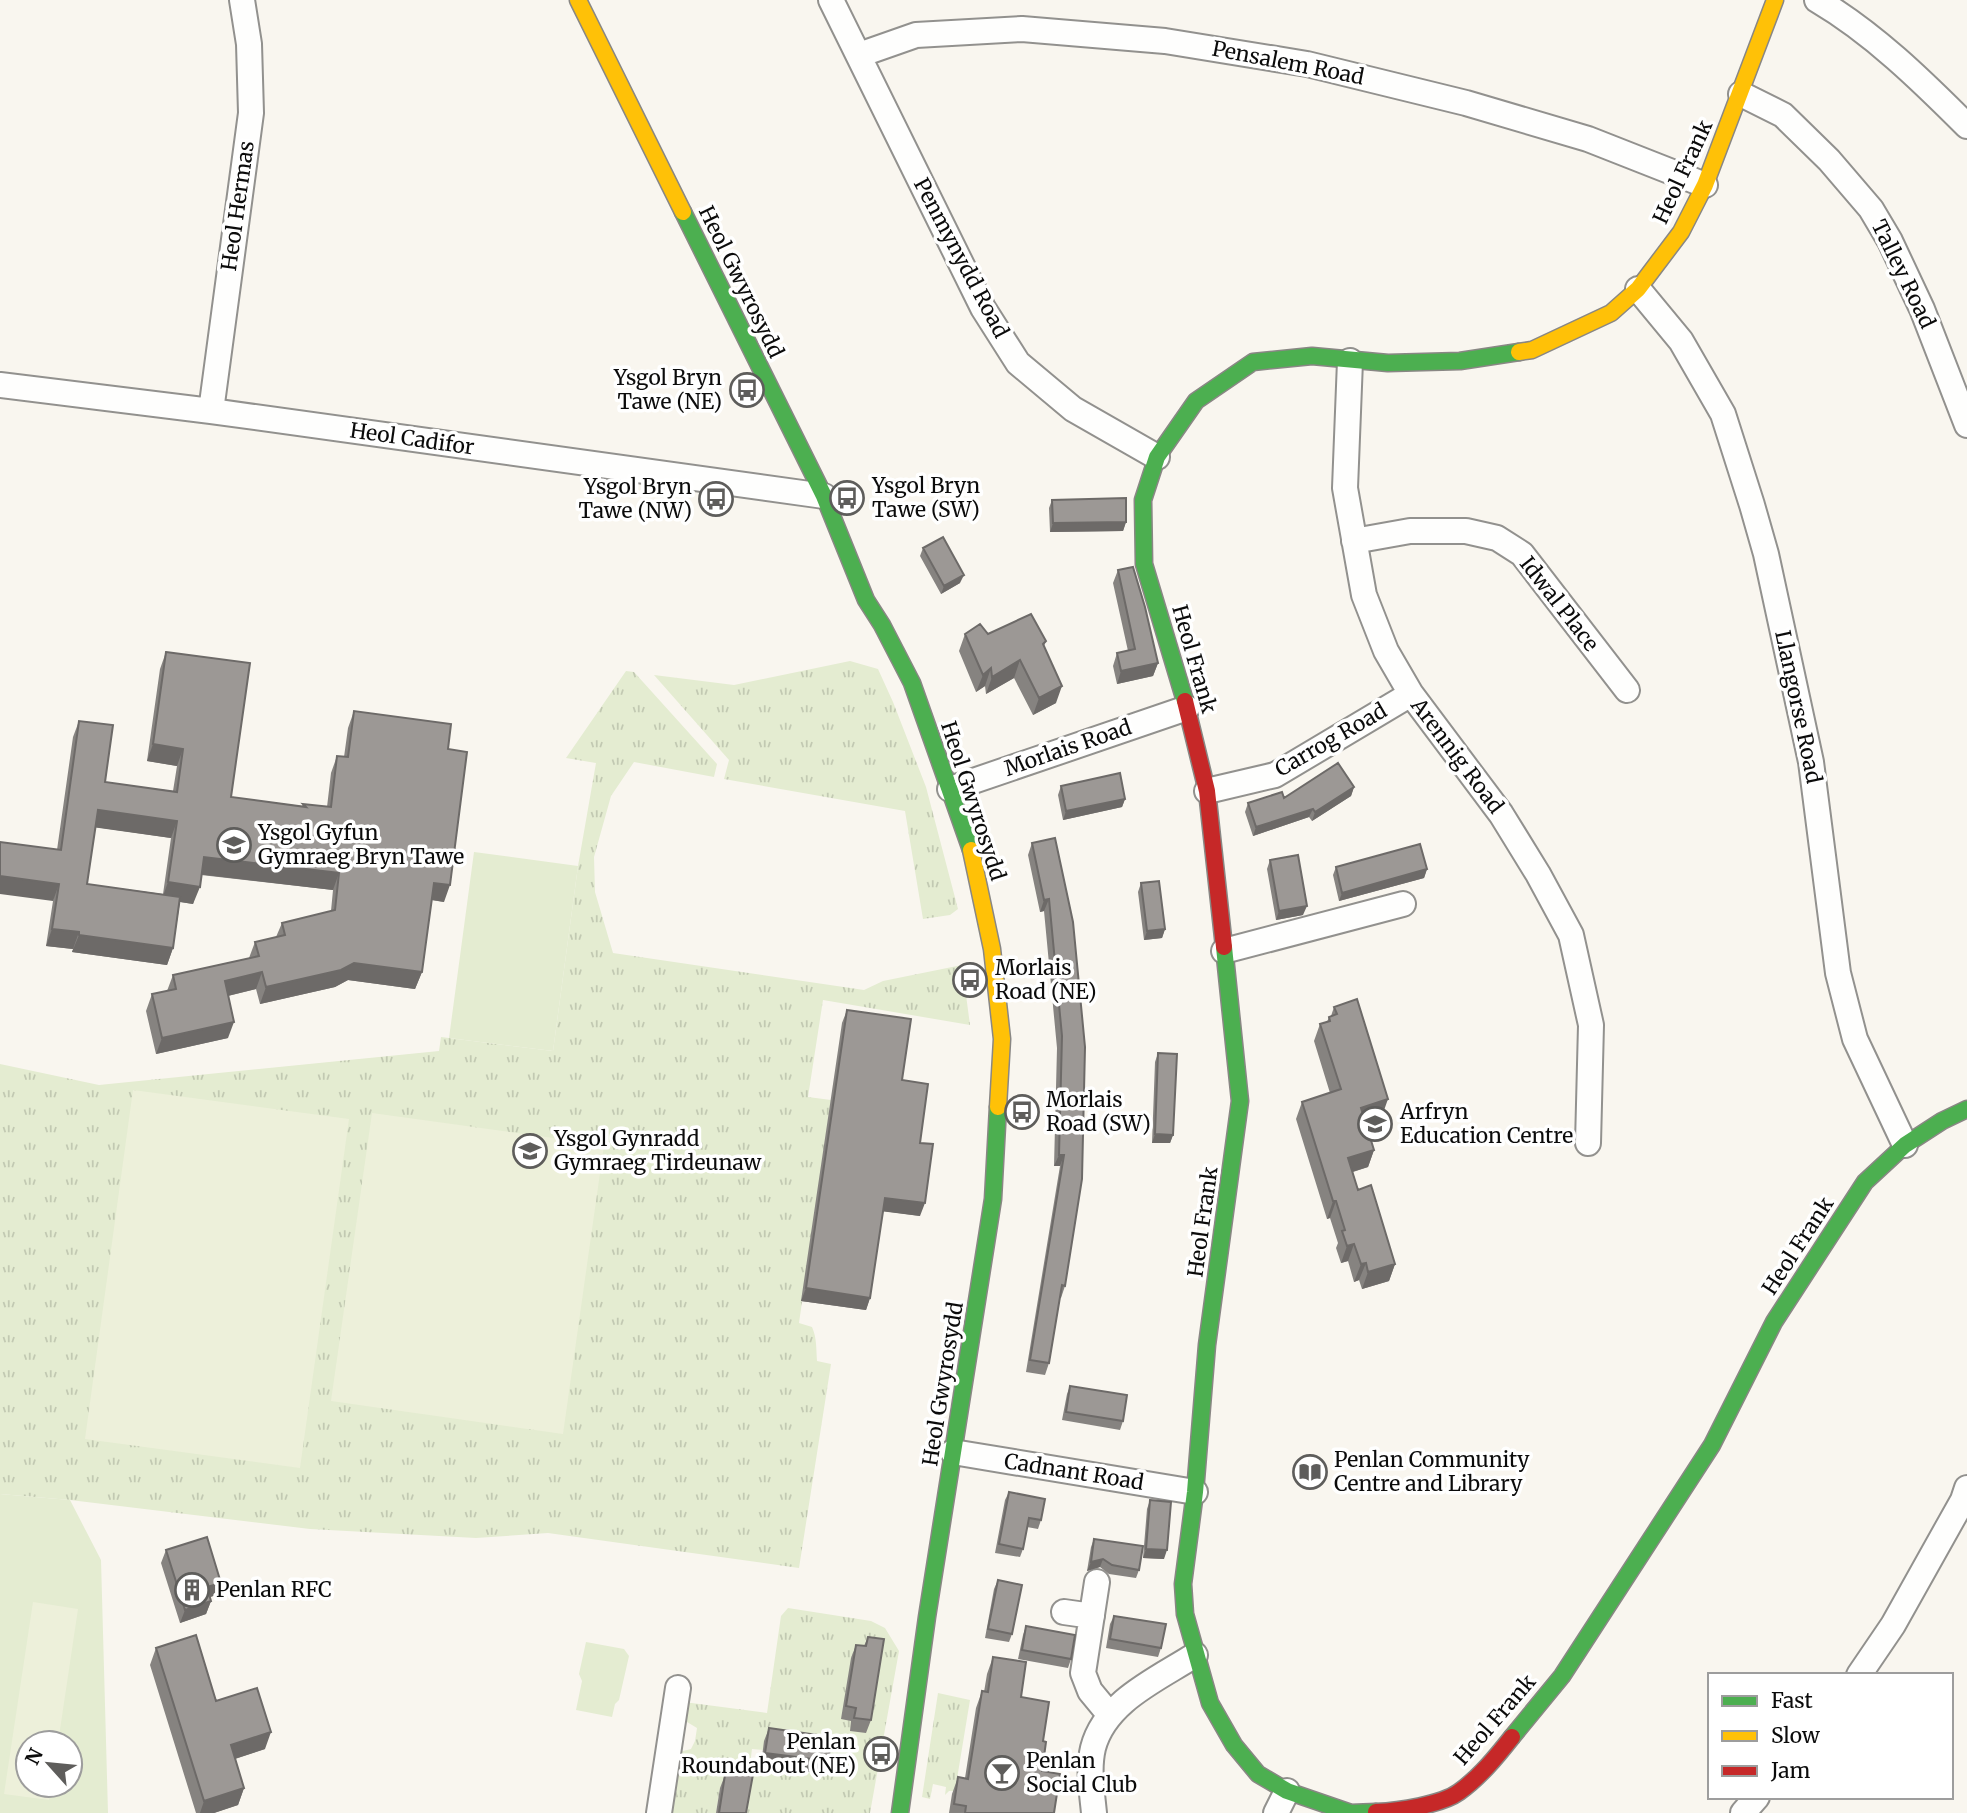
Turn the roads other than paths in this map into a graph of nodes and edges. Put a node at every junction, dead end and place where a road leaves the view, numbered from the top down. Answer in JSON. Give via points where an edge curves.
{"nodes":[{"id":1,"x":242,"y":0,"type":"edge"},
{"id":2,"x":578,"y":0,"type":"edge"},
{"id":3,"x":831,"y":0,"type":"edge"},
{"id":4,"x":1775,"y":0,"type":"edge"},
{"id":5,"x":1817,"y":0,"type":"edge"},
{"id":6,"x":859,"y":55,"type":"junction"},
{"id":7,"x":1741,"y":94,"type":"junction"},
{"id":8,"x":1967,"y":125,"type":"edge"},
{"id":9,"x":1705,"y":185,"type":"junction"},
{"id":10,"x":1639,"y":289,"type":"junction"},
{"id":11,"x":1350,"y":361,"type":"junction"},
{"id":12,"x":0,"y":385,"type":"edge"},
{"id":13,"x":211,"y":411,"type":"junction"},
{"id":14,"x":1967,"y":425,"type":"edge"},
{"id":15,"x":1157,"y":457,"type":"junction"},
{"id":16,"x":824,"y":496,"type":"junction"},
{"id":17,"x":1354,"y":541,"type":"junction"},
{"id":18,"x":1627,"y":690,"type":"dead end"},
{"id":19,"x":1411,"y":694,"type":"junction"},
{"id":20,"x":1187,"y":708,"type":"junction"},
{"id":21,"x":950,"y":789,"type":"junction"},
{"id":22,"x":1207,"y":792,"type":"junction"},
{"id":23,"x":1403,"y":904,"type":"dead end"},
{"id":24,"x":1224,"y":951,"type":"junction"},
{"id":25,"x":1967,"y":1109,"type":"edge"},
{"id":26,"x":1588,"y":1143,"type":"dead end"},
{"id":27,"x":1905,"y":1145,"type":"junction"},
{"id":28,"x":953,"y":1452,"type":"junction"},
{"id":29,"x":1967,"y":1488,"type":"edge"},
{"id":30,"x":1195,"y":1492,"type":"junction"},
{"id":31,"x":1097,"y":1583,"type":"dead end"},
{"id":32,"x":1063,"y":1612,"type":"dead end"},
{"id":33,"x":1092,"y":1616,"type":"junction"},
{"id":34,"x":1195,"y":1655,"type":"junction"},
{"id":35,"x":1860,"y":1673,"type":"edge"},
{"id":36,"x":678,"y":1688,"type":"dead end"},
{"id":37,"x":1109,"y":1714,"type":"junction"},
{"id":38,"x":1754,"y":1799,"type":"edge"},
{"id":39,"x":1281,"y":1802,"type":"edge"},
{"id":40,"x":659,"y":1813,"type":"edge"},
{"id":41,"x":900,"y":1813,"type":"edge"},
{"id":42,"x":1094,"y":1813,"type":"edge"},
{"id":43,"x":1743,"y":1813,"type":"edge"}],
"edges":[{"from":1,"to":13,"type":"street","name":"Heol Hermas","via":[[251,113]]},
{"from":2,"to":16,"type":"street","name":"Heol Gwyrosydd"},
{"from":3,"to":6,"type":"street","name":"Penmynydd Road"},
{"from":4,"to":7,"type":"street","name":"Heol Frank"},
{"from":5,"to":8,"type":"street","via":[[1902,62]]},
{"from":6,"to":9,"type":"street","name":"Pensalem Road","via":[[916,36],[1022,29],[1165,41],[1307,64],[1466,103],[1588,139]]},
{"from":6,"to":15,"type":"street","name":"Penmynydd Road","via":[[984,307],[1018,363],[1073,409]]},
{"from":7,"to":9,"type":"street","name":"Heol Frank"},
{"from":7,"to":14,"type":"street","name":"Talley Road","via":[[1783,115],[1871,209],[1922,309]]},
{"from":9,"to":10,"type":"street","name":"Heol Frank","via":[[1681,232]]},
{"from":10,"to":11,"type":"street","name":"Heol Frank","via":[[1611,313],[1532,350],[1461,361]]},
{"from":10,"to":27,"type":"street","name":"Llangorse Road","via":[[1681,341],[1723,414],[1752,505],[1811,762],[1838,973],[1855,1039]]},
{"from":11,"to":15,"type":"street","name":"Heol Frank","via":[[1312,356],[1254,362],[1196,401]]},
{"from":11,"to":17,"type":"street","name":"Arennig Road","via":[[1345,488]]},
{"from":12,"to":13,"type":"street","name":"Heol Cadifor"},
{"from":13,"to":16,"type":"street","name":"Heol Cadifor"},
{"from":15,"to":20,"type":"street","name":"Heol Frank","via":[[1143,500],[1144,564]]},
{"from":16,"to":21,"type":"street","name":"Heol Gwyrosydd","via":[[866,600],[912,683]]},
{"from":17,"to":18,"type":"street","name":"Idwal Place","via":[[1410,531],[1466,531],[1497,538],[1522,554]]},
{"from":17,"to":19,"type":"street","name":"Arennig Road","via":[[1364,595],[1386,651]]},
{"from":19,"to":22,"type":"street","name":"Carrog Road","via":[[1275,775]]},
{"from":19,"to":26,"type":"street","name":"Arennig Road","via":[[1502,814],[1572,935],[1591,1025]]},
{"from":20,"to":21,"type":"street","name":"Morlais Road"},
{"from":20,"to":22,"type":"street","name":"Heol Frank"},
{"from":21,"to":28,"type":"street","name":"Heol Gwyrosydd","via":[[975,862],[992,948],[1002,1039],[993,1199]]},
{"from":22,"to":24,"type":"street","name":"Heol Frank"},
{"from":23,"to":24,"type":"street"},
{"from":24,"to":30,"type":"street","name":"Heol Frank","via":[[1240,1101],[1207,1345]]},
{"from":25,"to":27,"type":"street","name":"Heol Frank"},
{"from":27,"to":39,"type":"street","name":"Heol Frank","via":[[1865,1182],[1824,1242],[1774,1322],[1712,1445],[1562,1676],[1494,1759],[1458,1793],[1405,1811],[1351,1812]]},
{"from":28,"to":30,"type":"street","name":"Cadnant Road"},
{"from":28,"to":41,"type":"street","name":"Heol Gwyrosydd"},
{"from":29,"to":35,"type":"street","via":[[1893,1625]]},
{"from":30,"to":34,"type":"street","name":"Heol Frank","via":[[1183,1584]]},
{"from":31,"to":33,"type":"street"},
{"from":32,"to":33,"type":"street"},
{"from":33,"to":37,"type":"street","via":[[1083,1673]]},
{"from":34,"to":37,"type":"street"},
{"from":34,"to":39,"type":"street","name":"Heol Frank","via":[[1210,1703],[1234,1745]]},
{"from":36,"to":40,"type":"street"},
{"from":37,"to":42,"type":"street","via":[[1093,1748]]},
{"from":38,"to":43,"type":"street"}]}
